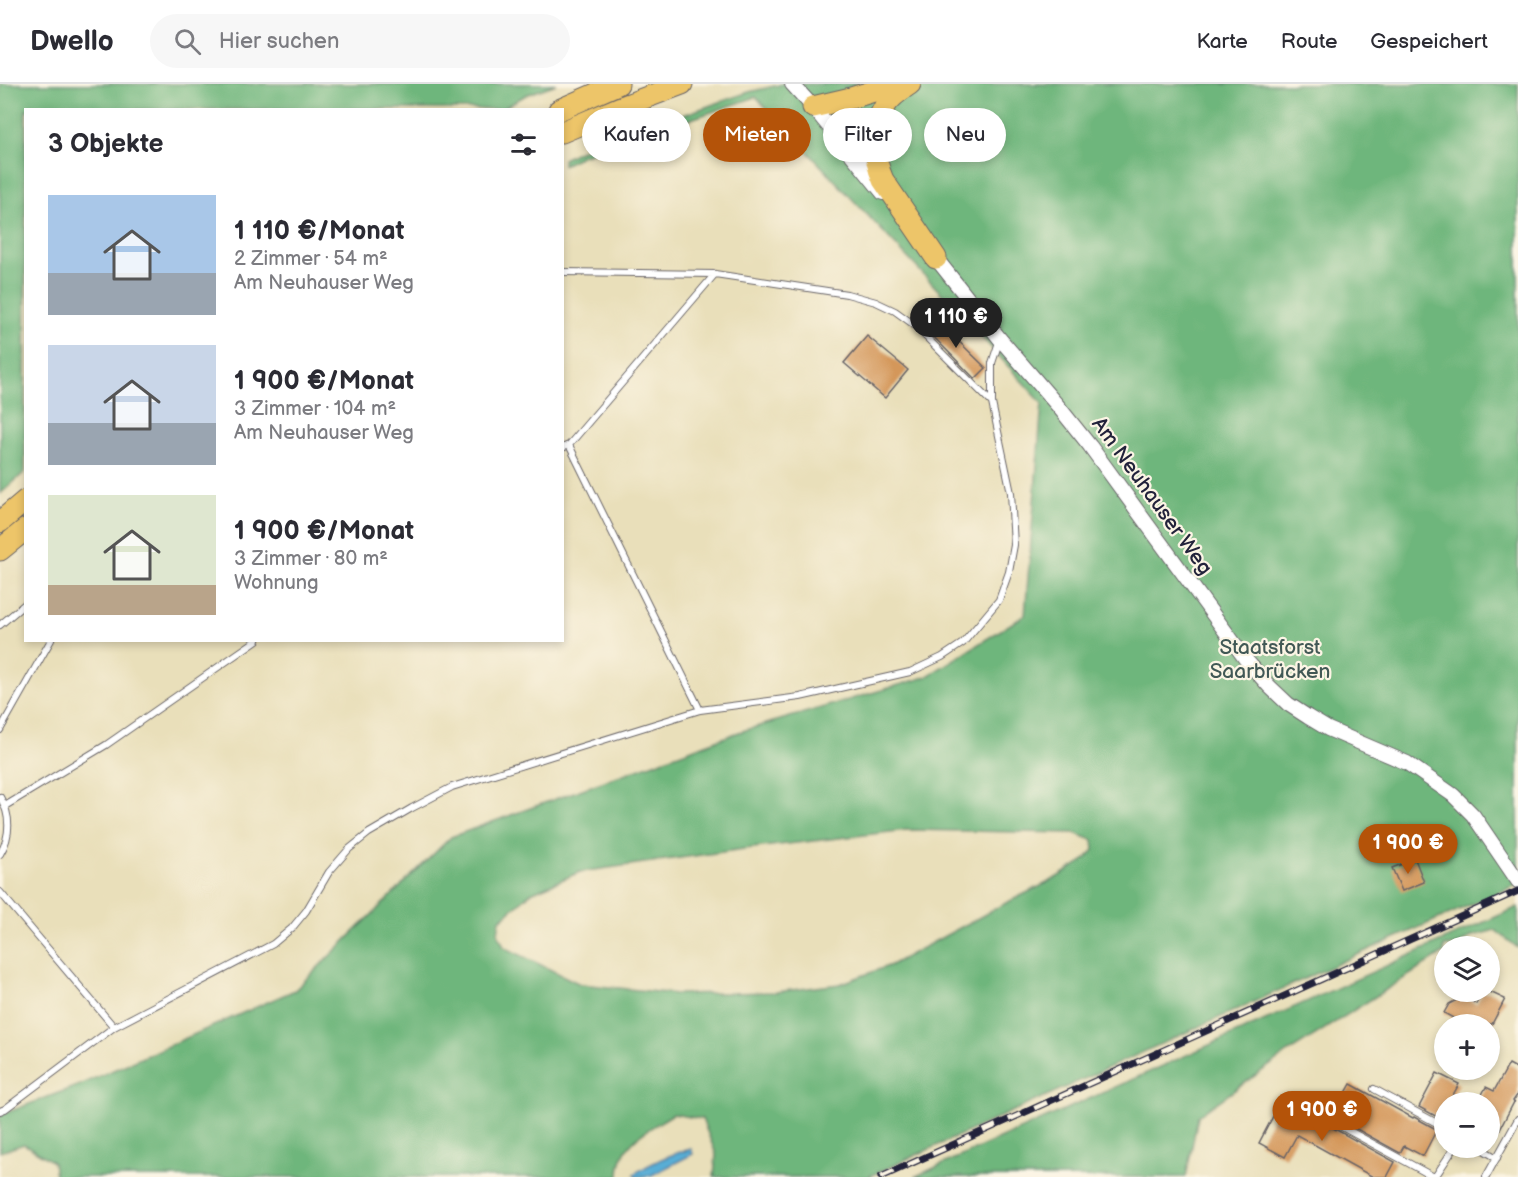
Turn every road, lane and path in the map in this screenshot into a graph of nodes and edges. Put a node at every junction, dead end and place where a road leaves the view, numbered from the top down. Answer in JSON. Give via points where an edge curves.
{"nodes":[{"id":1,"x":618,"y":84,"type":"edge"},
{"id":2,"x":682,"y":84,"type":"edge"},
{"id":3,"x":792,"y":84,"type":"edge"},
{"id":4,"x":897,"y":84,"type":"edge"},
{"id":5,"x":910,"y":84,"type":"edge"},
{"id":6,"x":813,"y":107,"type":"junction"},
{"id":7,"x":564,"y":108,"type":"edge"},
{"id":8,"x":564,"y":131,"type":"edge"},
{"id":9,"x":936,"y":258,"type":"junction"},
{"id":10,"x":564,"y":272,"type":"edge"},
{"id":11,"x":715,"y":274,"type":"junction"},
{"id":12,"x":979,"y":312,"type":"junction"},
{"id":13,"x":913,"y":324,"type":"junction"},
{"id":14,"x":1000,"y":339,"type":"junction"},
{"id":15,"x":992,"y":403,"type":"junction"},
{"id":16,"x":566,"y":446,"type":"edge"},
{"id":17,"x":24,"y":502,"type":"edge"},
{"id":18,"x":0,"y":522,"type":"edge"},
{"id":19,"x":24,"y":531,"type":"edge"},
{"id":20,"x":0,"y":550,"type":"edge"},
{"id":21,"x":24,"y":605,"type":"edge"},
{"id":22,"x":0,"y":625,"type":"edge"},
{"id":23,"x":50,"y":642,"type":"edge"},
{"id":24,"x":254,"y":642,"type":"edge"},
{"id":25,"x":700,"y":710,"type":"junction"},
{"id":26,"x":0,"y":730,"type":"edge"},
{"id":27,"x":0,"y":797,"type":"edge"},
{"id":28,"x":5,"y":806,"type":"junction"},
{"id":29,"x":0,"y":854,"type":"edge"},
{"id":30,"x":1518,"y":881,"type":"edge"},
{"id":31,"x":0,"y":892,"type":"edge"},
{"id":32,"x":114,"y":1027,"type":"junction"},
{"id":33,"x":1374,"y":1089,"type":"dead end"},
{"id":34,"x":1298,"y":1103,"type":"dead end"},
{"id":35,"x":0,"y":1111,"type":"edge"},
{"id":36,"x":1518,"y":1119,"type":"edge"},
{"id":37,"x":1434,"y":1122,"type":"edge"},
{"id":38,"x":1500,"y":1152,"type":"edge"},
{"id":39,"x":1447,"y":1158,"type":"edge"},
{"id":40,"x":1497,"y":1158,"type":"edge"},
{"id":41,"x":1435,"y":1177,"type":"edge"},
{"id":42,"x":1486,"y":1177,"type":"edge"}],
"edges":[{"from":1,"to":7,"type":"highway"},
{"from":2,"to":8,"type":"highway"},
{"from":3,"to":6,"type":"street","name":"Am Neuhauser Weg"},
{"from":4,"to":6,"type":"highway"},
{"from":5,"to":9,"type":"highway","via":[[885,105],[878,120],[875,155],[883,180]]},
{"from":6,"to":9,"type":"street","name":"Am Neuhauser Weg"},
{"from":9,"to":12,"type":"street","name":"Am Neuhauser Weg"},
{"from":10,"to":11,"type":"lane"},
{"from":11,"to":13,"type":"lane","via":[[847,294],[876,302]]},
{"from":11,"to":16,"type":"lane"},
{"from":12,"to":13,"type":"lane","via":[[963,316],[929,312]]},
{"from":12,"to":14,"type":"street","name":"Am Neuhauser Weg"},
{"from":13,"to":15,"type":"lane"},
{"from":14,"to":15,"type":"lane","via":[[992,363]]},
{"from":14,"to":30,"type":"street","name":"Am Neuhauser Weg","via":[[1090,446],[1269,686],[1288,704],[1328,729],[1407,763],[1453,795],[1473,815]]},
{"from":15,"to":25,"type":"lane","via":[[1011,493],[1014,545],[999,600],[963,642],[910,672],[800,697]]},
{"from":16,"to":25,"type":"lane"},
{"from":17,"to":18,"type":"highway"},
{"from":19,"to":20,"type":"highway"},
{"from":21,"to":22,"type":"lane"},
{"from":23,"to":26,"type":"lane"},
{"from":24,"to":28,"type":"lane","via":[[106,745]]},
{"from":25,"to":32,"type":"lane","via":[[452,787],[412,808],[350,849],[329,872],[306,911],[273,944]]},
{"from":27,"to":28,"type":"lane"},
{"from":28,"to":29,"type":"lane","via":[[8,837]]},
{"from":31,"to":32,"type":"lane"},
{"from":32,"to":35,"type":"lane"},
{"from":33,"to":37,"type":"lane"},
{"from":34,"to":41,"type":"lane"},
{"from":36,"to":38,"type":"lane"},
{"from":39,"to":41,"type":"lane"},
{"from":40,"to":42,"type":"lane"}]}
